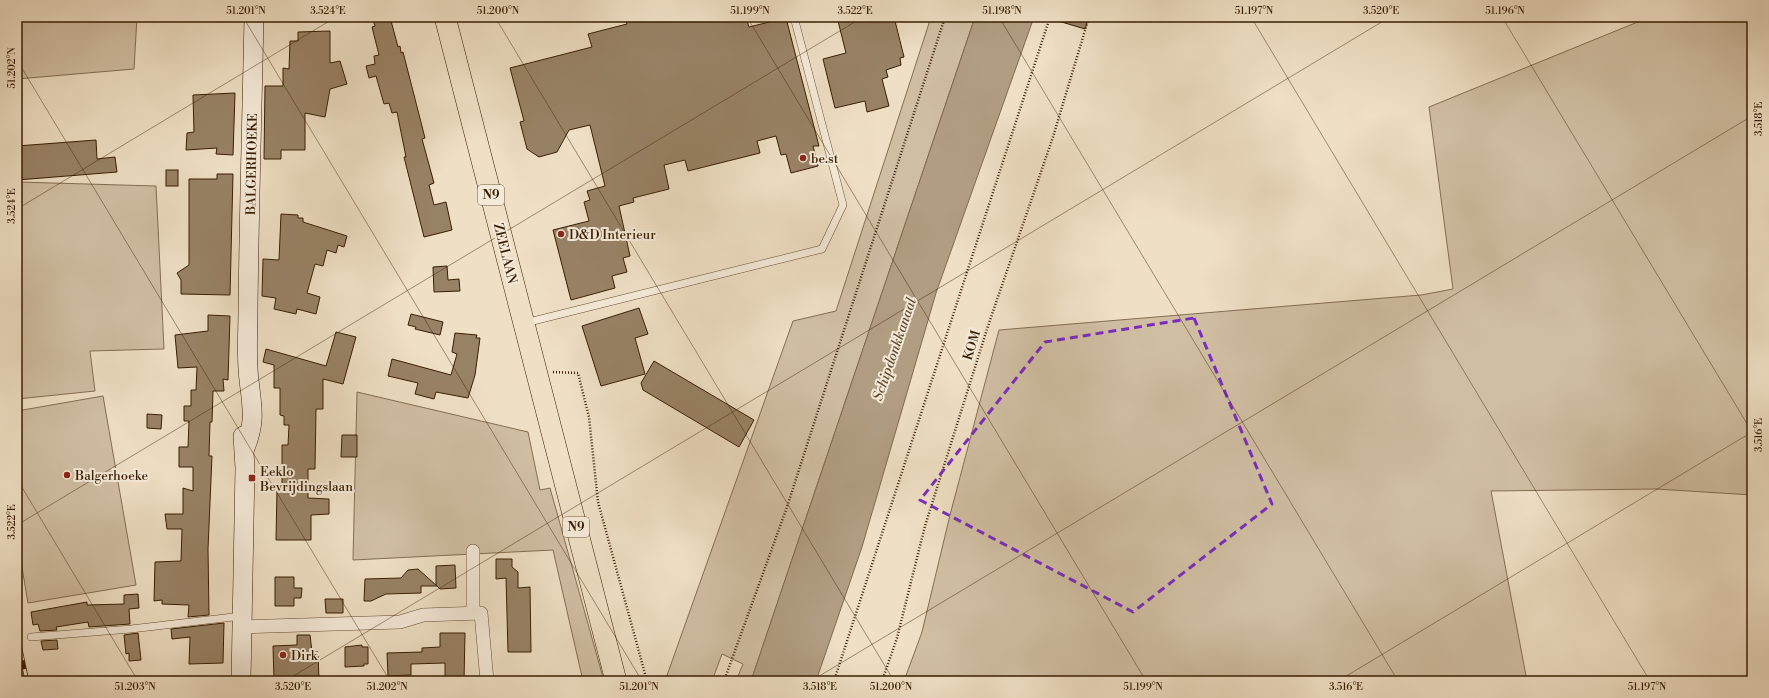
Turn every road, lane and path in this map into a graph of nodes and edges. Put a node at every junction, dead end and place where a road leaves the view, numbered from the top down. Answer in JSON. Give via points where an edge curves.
{"nodes":[{"id":1,"x":254,"y":17,"type":"edge"},
{"id":2,"x":445,"y":17,"type":"edge"},
{"id":3,"x":794,"y":17,"type":"edge"},
{"id":4,"x":945,"y":17,"type":"edge"},
{"id":5,"x":1050,"y":17,"type":"edge"},
{"id":6,"x":1089,"y":17,"type":"edge"},
{"id":7,"x":524,"y":324,"type":"junction"},
{"id":8,"x":536,"y":372,"type":"junction"},
{"id":9,"x":473,"y":552,"type":"dead end"},
{"id":10,"x":477,"y":613,"type":"junction"},
{"id":11,"x":242,"y":621,"type":"junction"},
{"id":12,"x":31,"y":637,"type":"dead end"},
{"id":13,"x":241,"y":681,"type":"edge"},
{"id":14,"x":487,"y":681,"type":"edge"},
{"id":15,"x":616,"y":681,"type":"edge"},
{"id":16,"x":646,"y":681,"type":"edge"},
{"id":17,"x":724,"y":681,"type":"edge"},
{"id":18,"x":834,"y":681,"type":"edge"},
{"id":19,"x":882,"y":681,"type":"edge"}],
"edges":[{"from":1,"to":11,"type":"main road","name":"BALGERHOEKE","via":[[248,311],[240,363],[244,396],[245,448]]},
{"from":2,"to":7,"type":"main road","name":"ZEELAAN","number":"N9"},
{"from":3,"to":7,"type":"lane","via":[[843,205],[822,249]]},
{"from":4,"to":17,"type":"path","via":[[787,507]]},
{"from":5,"to":18,"type":"path"},
{"from":6,"to":19,"type":"path","name":"KOM","via":[[1053,137],[988,326],[925,526],[897,638]]},
{"from":7,"to":8,"type":"main road","name":"ZEELAAN","number":"N9"},
{"from":8,"to":15,"type":"main road","number":"N9"},
{"from":8,"to":16,"type":"path","via":[[578,372],[589,416],[598,502]]},
{"from":9,"to":10,"type":"street"},
{"from":10,"to":11,"type":"street","via":[[423,615],[400,622]]},
{"from":10,"to":14,"type":"street"},
{"from":11,"to":12,"type":"lane"},
{"from":11,"to":13,"type":"main road","name":"BALGERHOEKE"}]}
